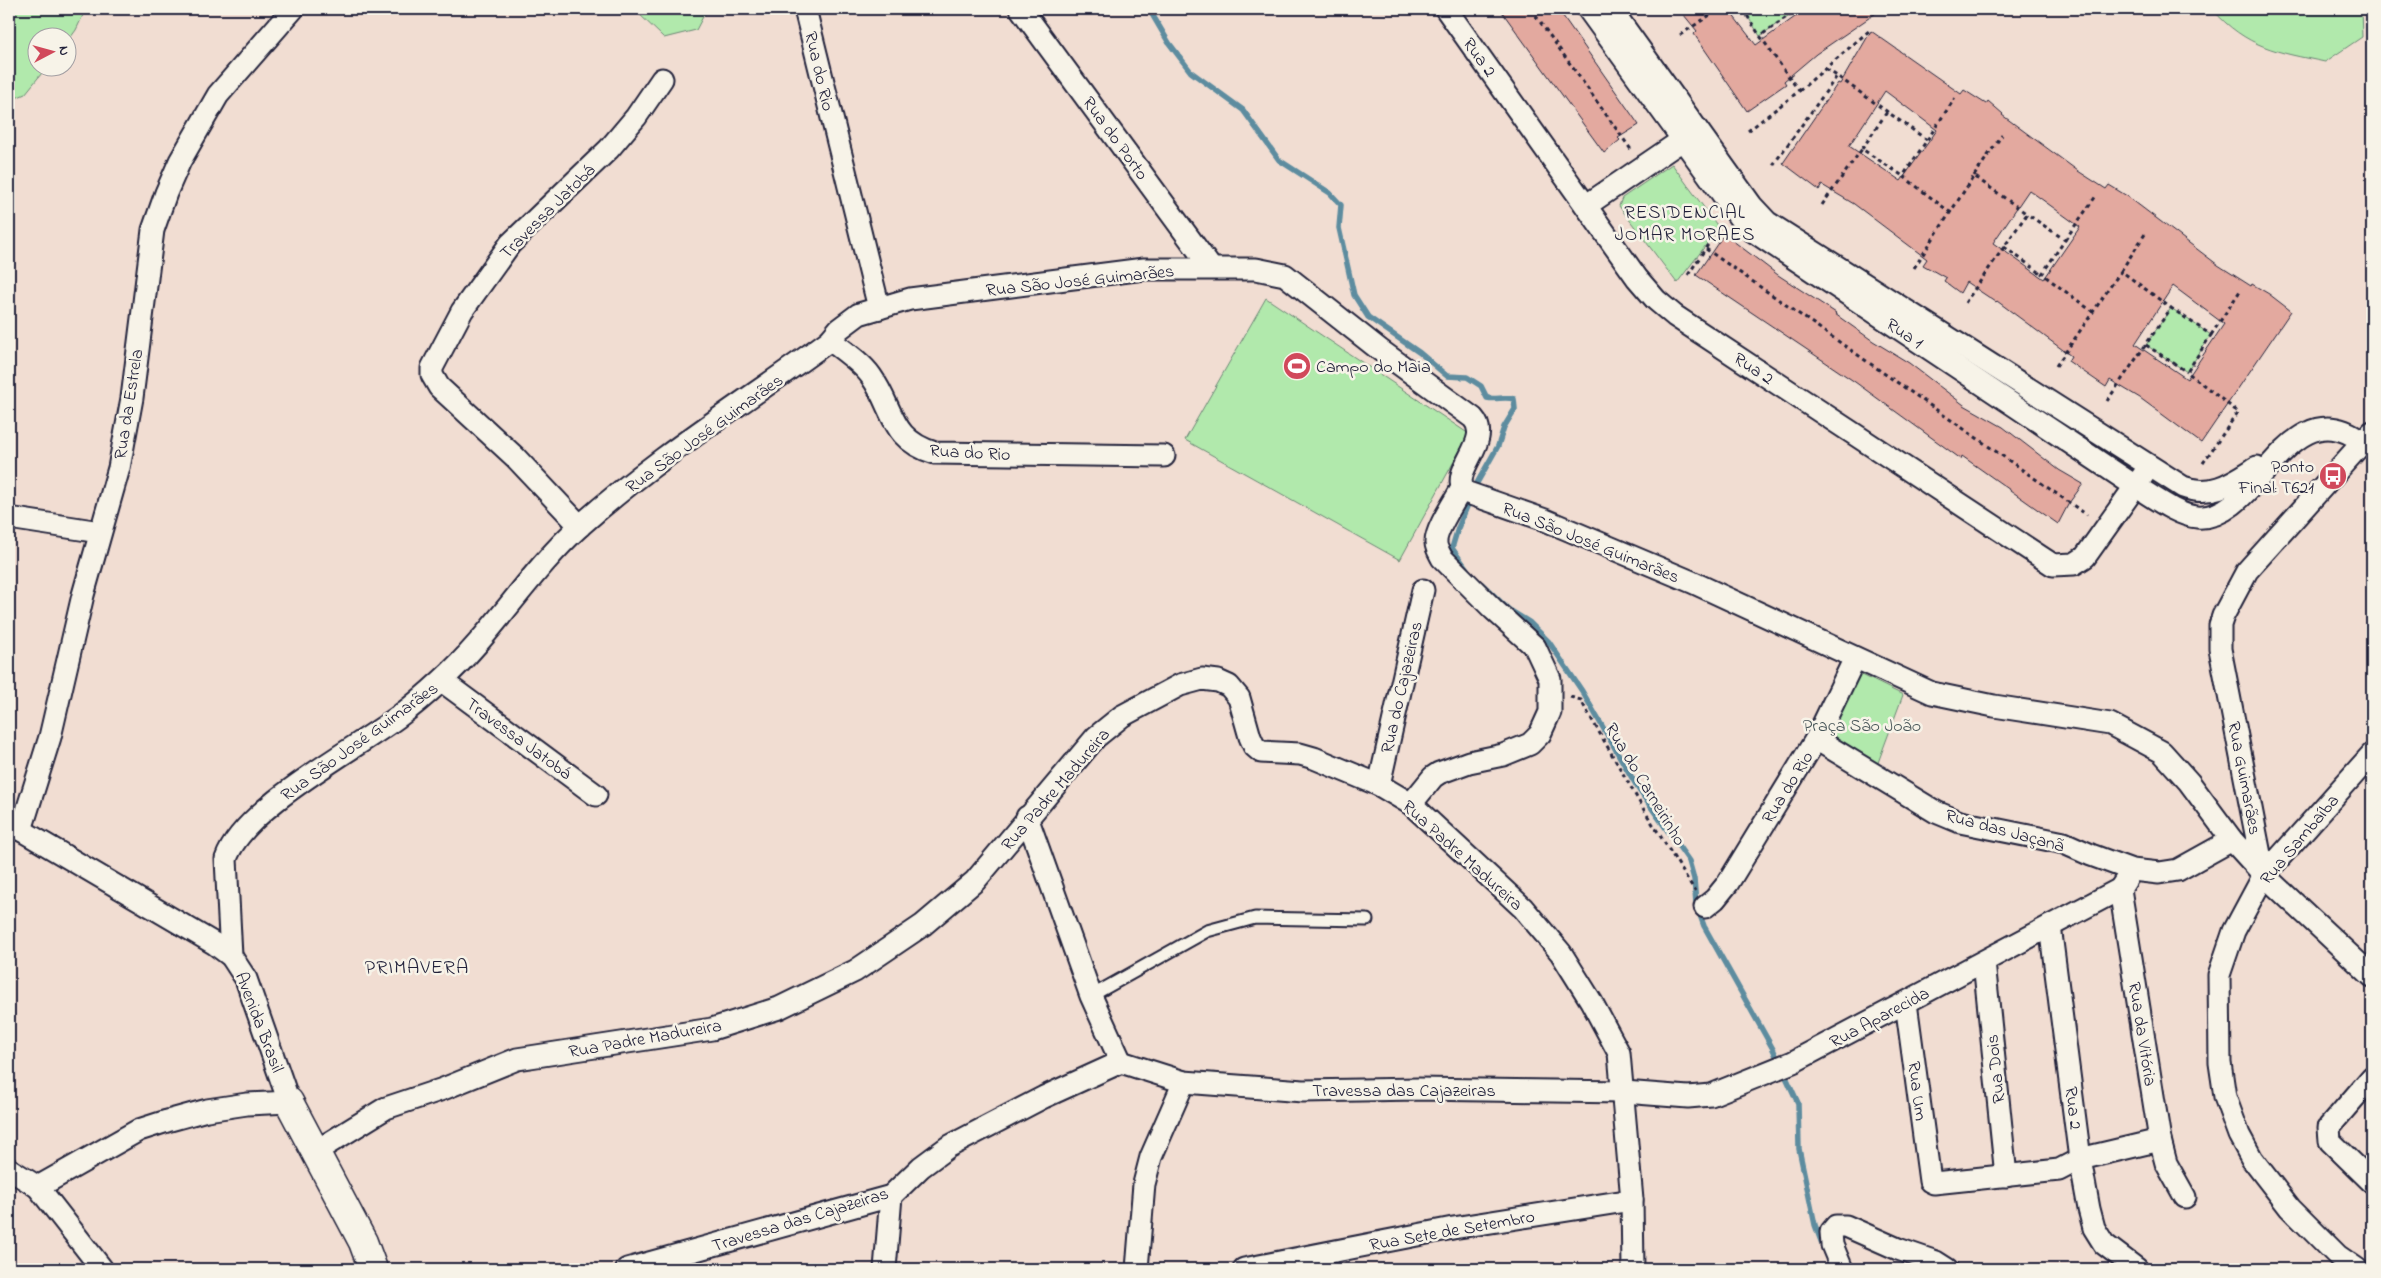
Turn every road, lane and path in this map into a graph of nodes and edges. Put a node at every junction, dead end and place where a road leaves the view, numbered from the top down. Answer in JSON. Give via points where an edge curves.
{"nodes":[{"id":1,"x":293,"y":9,"type":"edge"},
{"id":2,"x":805,"y":9,"type":"edge"},
{"id":3,"x":1021,"y":9,"type":"edge"},
{"id":4,"x":1446,"y":9,"type":"edge"},
{"id":5,"x":1531,"y":9,"type":"edge"},
{"id":6,"x":1588,"y":9,"type":"edge"},
{"id":7,"x":1611,"y":9,"type":"edge"},
{"id":8,"x":1719,"y":9,"type":"edge"},
{"id":9,"x":1743,"y":9,"type":"edge"},
{"id":10,"x":1795,"y":10,"type":"edge"},
{"id":11,"x":1870,"y":30,"type":"dead end"},
{"id":12,"x":1680,"y":35,"type":"dead end"},
{"id":13,"x":1760,"y":36,"type":"junction"},
{"id":14,"x":1826,"y":69,"type":"junction"},
{"id":15,"x":1837,"y":76,"type":"junction"},
{"id":16,"x":662,"y":79,"type":"dead end"},
{"id":17,"x":1798,"y":91,"type":"junction"},
{"id":18,"x":1954,"y":98,"type":"dead end"},
{"id":19,"x":1888,"y":112,"type":"junction"},
{"id":20,"x":1748,"y":131,"type":"dead end"},
{"id":21,"x":1690,"y":135,"type":"junction"},
{"id":22,"x":2002,"y":135,"type":"dead end"},
{"id":23,"x":1927,"y":140,"type":"junction"},
{"id":24,"x":1862,"y":149,"type":"junction"},
{"id":25,"x":1638,"y":159,"type":"dead end"},
{"id":26,"x":1773,"y":165,"type":"dead end"},
{"id":27,"x":1903,"y":176,"type":"junction"},
{"id":28,"x":1974,"y":176,"type":"junction"},
{"id":29,"x":2096,"y":196,"type":"dead end"},
{"id":30,"x":1587,"y":205,"type":"junction"},
{"id":31,"x":1822,"y":205,"type":"dead end"},
{"id":32,"x":1951,"y":213,"type":"junction"},
{"id":33,"x":2027,"y":214,"type":"junction"},
{"id":34,"x":1719,"y":228,"type":"dead end"},
{"id":35,"x":2145,"y":234,"type":"dead end"},
{"id":36,"x":2065,"y":240,"type":"junction"},
{"id":37,"x":2004,"y":247,"type":"junction"},
{"id":38,"x":1706,"y":249,"type":"junction"},
{"id":39,"x":1211,"y":268,"type":"junction"},
{"id":40,"x":1914,"y":268,"type":"dead end"},
{"id":41,"x":2121,"y":271,"type":"junction"},
{"id":42,"x":2042,"y":274,"type":"junction"},
{"id":43,"x":1688,"y":275,"type":"dead end"},
{"id":44,"x":2240,"y":291,"type":"dead end"},
{"id":45,"x":1965,"y":303,"type":"dead end"},
{"id":46,"x":879,"y":308,"type":"junction"},
{"id":47,"x":2171,"y":308,"type":"junction"},
{"id":48,"x":2093,"y":312,"type":"junction"},
{"id":49,"x":2211,"y":335,"type":"junction"},
{"id":50,"x":830,"y":340,"type":"junction"},
{"id":51,"x":2146,"y":345,"type":"junction"},
{"id":52,"x":2056,"y":366,"type":"dead end"},
{"id":53,"x":2187,"y":372,"type":"junction"},
{"id":54,"x":2107,"y":401,"type":"dead end"},
{"id":55,"x":2368,"y":437,"type":"edge"},
{"id":56,"x":2285,"y":450,"type":"junction"},
{"id":57,"x":1164,"y":456,"type":"dead end"},
{"id":58,"x":2201,"y":466,"type":"dead end"},
{"id":59,"x":2149,"y":467,"type":"junction"},
{"id":60,"x":2136,"y":486,"type":"junction"},
{"id":61,"x":1472,"y":495,"type":"junction"},
{"id":62,"x":2087,"y":515,"type":"dead end"},
{"id":63,"x":9,"y":518,"type":"edge"},
{"id":64,"x":580,"y":526,"type":"junction"},
{"id":65,"x":100,"y":532,"type":"junction"},
{"id":66,"x":1423,"y":590,"type":"dead end"},
{"id":67,"x":1855,"y":658,"type":"junction"},
{"id":68,"x":442,"y":681,"type":"junction"},
{"id":69,"x":1551,"y":704,"type":"junction"},
{"id":70,"x":1816,"y":739,"type":"junction"},
{"id":71,"x":2372,"y":754,"type":"edge"},
{"id":72,"x":1379,"y":785,"type":"junction"},
{"id":73,"x":596,"y":795,"type":"dead end"},
{"id":74,"x":1411,"y":804,"type":"junction"},
{"id":75,"x":1027,"y":817,"type":"junction"},
{"id":76,"x":15,"y":826,"type":"edge"},
{"id":77,"x":2232,"y":840,"type":"junction"},
{"id":78,"x":2132,"y":870,"type":"junction"},
{"id":79,"x":2264,"y":876,"type":"junction"},
{"id":80,"x":2120,"y":889,"type":"junction"},
{"id":81,"x":1705,"y":906,"type":"joint"},
{"id":82,"x":1367,"y":920,"type":"dead end"},
{"id":83,"x":2050,"y":926,"type":"junction"},
{"id":84,"x":231,"y":956,"type":"junction"},
{"id":85,"x":1984,"y":962,"type":"junction"},
{"id":86,"x":2372,"y":976,"type":"edge"},
{"id":87,"x":1091,"y":996,"type":"junction"},
{"id":88,"x":1906,"y":1003,"type":"junction"},
{"id":89,"x":1121,"y":1062,"type":"junction"},
{"id":90,"x":2372,"y":1077,"type":"edge"},
{"id":91,"x":1184,"y":1082,"type":"junction"},
{"id":92,"x":1624,"y":1092,"type":"junction"},
{"id":93,"x":289,"y":1102,"type":"junction"},
{"id":94,"x":2160,"y":1140,"type":"junction"},
{"id":95,"x":316,"y":1151,"type":"junction"},
{"id":96,"x":2080,"y":1159,"type":"junction"},
{"id":97,"x":9,"y":1170,"type":"edge"},
{"id":98,"x":2006,"y":1176,"type":"junction"},
{"id":99,"x":2372,"y":1182,"type":"edge"},
{"id":100,"x":38,"y":1187,"type":"junction"},
{"id":101,"x":892,"y":1196,"type":"junction"},
{"id":102,"x":2185,"y":1197,"type":"dead end"},
{"id":103,"x":1632,"y":1200,"type":"junction"},
{"id":104,"x":102,"y":1269,"type":"edge"},
{"id":105,"x":373,"y":1269,"type":"edge"},
{"id":106,"x":627,"y":1269,"type":"edge"},
{"id":107,"x":886,"y":1269,"type":"edge"},
{"id":108,"x":1137,"y":1269,"type":"edge"},
{"id":109,"x":1244,"y":1269,"type":"edge"},
{"id":110,"x":1633,"y":1269,"type":"edge"},
{"id":111,"x":1842,"y":1269,"type":"edge"},
{"id":112,"x":1946,"y":1269,"type":"edge"},
{"id":113,"x":2137,"y":1269,"type":"edge"},
{"id":114,"x":2357,"y":1269,"type":"edge"}],
"edges":[{"from":1,"to":65,"type":"street","name":"Rua da Estrela","via":[[218,95],[180,161],[166,193],[153,230],[132,398],[118,468]]},
{"from":2,"to":46,"type":"street","name":"Rua do Rio"},
{"from":3,"to":39,"type":"street","name":"Rua do Porto"},
{"from":4,"to":30,"type":"street","name":"Rua 2"},
{"from":5,"to":25,"type":"path"},
{"from":6,"to":21,"type":"street","name":"Rua 1"},
{"from":7,"to":21,"type":"street","name":"Rua 1"},
{"from":8,"to":12,"type":"path"},
{"from":9,"to":13,"type":"path"},
{"from":10,"to":13,"type":"path"},
{"from":11,"to":14,"type":"path"},
{"from":13,"to":17,"type":"path"},
{"from":14,"to":15,"type":"path"},
{"from":14,"to":17,"type":"path"},
{"from":15,"to":19,"type":"path"},
{"from":15,"to":26,"type":"path"},
{"from":16,"to":64,"type":"street","name":"Travessa Jatobá","via":[[609,149],[510,244],[462,311],[432,368],[432,376],[439,387],[515,457]]},
{"from":17,"to":20,"type":"path"},
{"from":18,"to":23,"type":"path"},
{"from":19,"to":23,"type":"path"},
{"from":19,"to":24,"type":"path"},
{"from":21,"to":30,"type":"street"},
{"from":21,"to":59,"type":"street","name":"Rua 1","via":[[1767,222]]},
{"from":21,"to":60,"type":"street","name":"Rua 1","via":[[1750,229]]},
{"from":22,"to":28,"type":"path"},
{"from":23,"to":27,"type":"path"},
{"from":24,"to":27,"type":"path"},
{"from":24,"to":31,"type":"path"},
{"from":27,"to":32,"type":"path"},
{"from":28,"to":32,"type":"path"},
{"from":28,"to":33,"type":"path"},
{"from":29,"to":36,"type":"path"},
{"from":30,"to":60,"type":"street","name":"Rua 2","via":[[1637,278],[1675,316],[2053,565],[2074,564],[2085,557]]},
{"from":32,"to":40,"type":"path"},
{"from":33,"to":36,"type":"path"},
{"from":33,"to":37,"type":"path"},
{"from":34,"to":38,"type":"path"},
{"from":35,"to":41,"type":"path"},
{"from":36,"to":42,"type":"path"},
{"from":37,"to":42,"type":"path"},
{"from":37,"to":45,"type":"path"},
{"from":38,"to":43,"type":"path"},
{"from":38,"to":62,"type":"path"},
{"from":39,"to":46,"type":"street","name":"Rua São José Guimarães","via":[[1144,269],[910,300]]},
{"from":39,"to":61,"type":"street","name":"Rua São José Guimarães","via":[[1256,268],[1285,275],[1473,418],[1478,425],[1479,436],[1462,475]]},
{"from":41,"to":47,"type":"path"},
{"from":41,"to":48,"type":"path"},
{"from":42,"to":48,"type":"path"},
{"from":44,"to":49,"type":"path"},
{"from":46,"to":50,"type":"street","name":"Rua São José Guimarães","via":[[859,314]]},
{"from":47,"to":49,"type":"path"},
{"from":47,"to":51,"type":"path"},
{"from":48,"to":52,"type":"path"},
{"from":49,"to":53,"type":"path"},
{"from":50,"to":57,"type":"street","name":"Rua do Rio","via":[[871,375],[895,425],[920,448],[935,453]]},
{"from":50,"to":64,"type":"street","name":"Rua São José Guimarães","via":[[700,432]]},
{"from":51,"to":53,"type":"path"},
{"from":51,"to":54,"type":"path"},
{"from":53,"to":58,"type":"path","via":[[2238,412]]},
{"from":55,"to":56,"type":"street","name":"Rua 1","via":[[2341,429],[2322,429],[2304,435]]},
{"from":55,"to":79,"type":"street","name":"Rua Guimarães","via":[[2247,571],[2220,625],[2220,649]]},
{"from":56,"to":59,"type":"street","name":"Rua 1","via":[[2227,486],[2212,490],[2196,491],[2183,487]]},
{"from":56,"to":60,"type":"street","name":"Rua 1","via":[[2232,504],[2212,516],[2185,515]]},
{"from":59,"to":60,"type":"street","name":"Rua 2"},
{"from":61,"to":67,"type":"street","name":"Rua São José Guimarães","via":[[1546,520],[1692,582]]},
{"from":61,"to":69,"type":"street","via":[[1440,531],[1436,543],[1438,550],[1442,558],[1535,647],[1550,679]]},
{"from":63,"to":65,"type":"street"},
{"from":64,"to":68,"type":"street","name":"Rua São José Guimarães"},
{"from":65,"to":76,"type":"street","name":"Rua da Estrela","via":[[50,737]]},
{"from":66,"to":72,"type":"street","name":"Rua do Cajazeiras"},
{"from":67,"to":70,"type":"street","name":"Rua do Rio"},
{"from":67,"to":77,"type":"street","name":"Rua São José Guimarães","via":[[1932,693],[2110,724],[2162,752]]},
{"from":68,"to":73,"type":"street","name":"Travessa Jatobá"},
{"from":68,"to":84,"type":"street","name":"Rua São José Guimarães","via":[[260,814],[230,848],[226,859]]},
{"from":69,"to":74,"type":"street","via":[[1540,734],[1530,744],[1439,773]]},
{"from":69,"to":81,"type":"path","name":"Rua do Carneirinho","via":[[1581,700],[1644,810]]},
{"from":70,"to":78,"type":"street","name":"Rua das Jaçanã","via":[[1936,812],[2064,843]]},
{"from":70,"to":81,"type":"street","name":"Rua do Rio","via":[[1728,883]]},
{"from":71,"to":79,"type":"street","name":"Rua Sambaíba"},
{"from":72,"to":74,"type":"street","name":"Rua Padre Madureira"},
{"from":72,"to":75,"type":"street","name":"Rua Padre Madureira","via":[[1300,754],[1261,752],[1254,746],[1239,698],[1229,686],[1202,679],[1180,685],[1122,716],[1096,737]]},
{"from":74,"to":92,"type":"street","name":"Rua Padre Madureira","via":[[1523,908],[1561,954],[1619,1053]]},
{"from":75,"to":87,"type":"street"},
{"from":75,"to":95,"type":"street","name":"Rua Padre Madureira","via":[[1010,842],[975,881],[922,925],[855,971],[779,1008],[704,1030],[518,1059],[386,1108]]},
{"from":76,"to":84,"type":"street","name":"Avenida Brasil"},
{"from":77,"to":78,"type":"street","name":"Rua das Jaçanã","via":[[2178,870],[2159,873]]},
{"from":77,"to":79,"type":"street","name":"Rua São José Guimarães"},
{"from":78,"to":80,"type":"street"},
{"from":79,"to":86,"type":"street"},
{"from":79,"to":114,"type":"street","name":"Rua Sambaíba","via":[[2234,931],[2218,975],[2220,1063],[2225,1097],[2239,1135],[2270,1183],[2338,1256]]},
{"from":80,"to":83,"type":"street","name":"Rua Aparecida"},
{"from":80,"to":94,"type":"street","name":"Rua da Vitória"},
{"from":82,"to":87,"type":"lane","via":[[1254,918],[1208,931]]},
{"from":83,"to":85,"type":"street","name":"Rua Aparecida"},
{"from":83,"to":96,"type":"street","name":"Rua 2"},
{"from":84,"to":93,"type":"street","name":"Avenida Brasil","via":[[240,967],[252,994]]},
{"from":85,"to":88,"type":"street","name":"Rua Aparecida"},
{"from":85,"to":98,"type":"street","name":"Rua Dois"},
{"from":87,"to":89,"type":"street"},
{"from":88,"to":92,"type":"street","name":"Rua Aparecida","via":[[1793,1062],[1712,1095],[1688,1097]]},
{"from":88,"to":98,"type":"street","name":"Rua Um","via":[[1929,1178],[1934,1183]]},
{"from":89,"to":91,"type":"street","name":"Travessa das Cajazeiras"},
{"from":89,"to":101,"type":"street","name":"Travessa das Cajazeiras","via":[[1044,1097],[948,1147],[921,1167]]},
{"from":90,"to":99,"type":"street","via":[[2329,1127],[2330,1141]]},
{"from":91,"to":92,"type":"street","name":"Travessa das Cajazeiras","via":[[1304,1090]]},
{"from":91,"to":108,"type":"street","via":[[1157,1143],[1144,1184]]},
{"from":92,"to":103,"type":"street","name":"Rua Padre Madureira"},
{"from":93,"to":95,"type":"street","name":"Avenida Brasil"},
{"from":93,"to":100,"type":"street","via":[[207,1110],[139,1130]]},
{"from":94,"to":96,"type":"street"},
{"from":94,"to":102,"type":"street","name":"Rua da Vitória","via":[[2166,1163]]},
{"from":95,"to":105,"type":"street","name":"Avenida Brasil","via":[[363,1242]]},
{"from":96,"to":98,"type":"street","via":[[2059,1170]]},
{"from":96,"to":113,"type":"street","name":"Rua 2","via":[[2094,1228],[2104,1244]]},
{"from":97,"to":100,"type":"street"},
{"from":100,"to":104,"type":"street"},
{"from":101,"to":106,"type":"street","name":"Travessa das Cajazeiras"},
{"from":101,"to":107,"type":"street"},
{"from":103,"to":109,"type":"street","name":"Rua Sete de Setembro","via":[[1453,1228]]},
{"from":103,"to":110,"type":"street","name":"Rua Padre Madureira"},
{"from":111,"to":112,"type":"street","via":[[1832,1245],[1831,1232],[1836,1226],[1846,1226]]}]}
